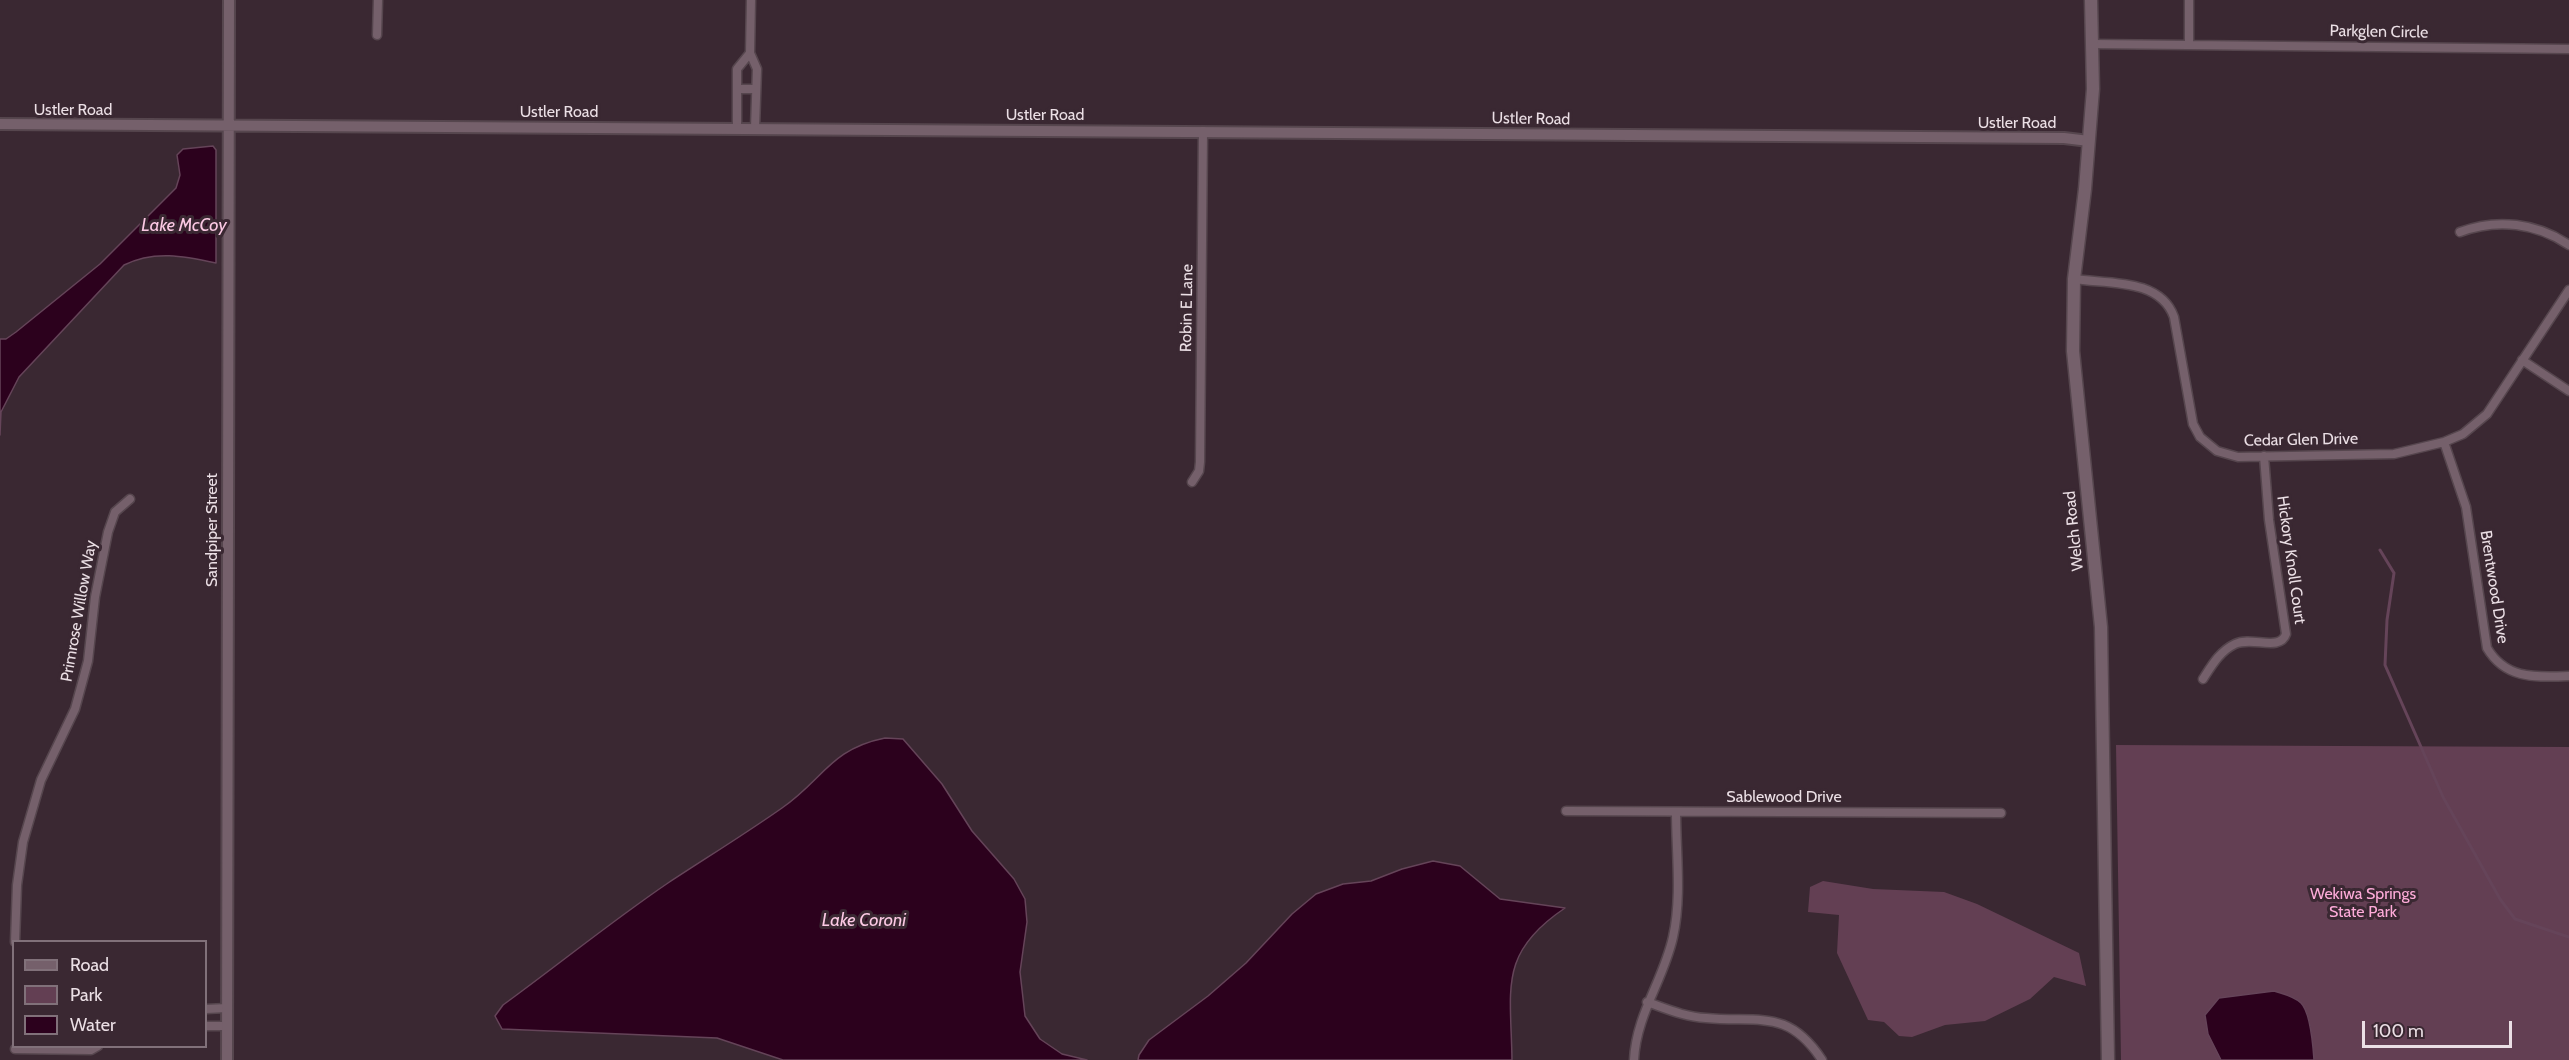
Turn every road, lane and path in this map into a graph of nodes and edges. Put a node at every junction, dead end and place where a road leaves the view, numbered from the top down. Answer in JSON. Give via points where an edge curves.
{"nodes":[{"id":1,"x":229,"y":0,"type":"edge"},
{"id":2,"x":378,"y":0,"type":"edge"},
{"id":3,"x":751,"y":0,"type":"edge"},
{"id":4,"x":2091,"y":0,"type":"edge"},
{"id":5,"x":2189,"y":0,"type":"edge"},
{"id":6,"x":377,"y":34,"type":"dead end"},
{"id":7,"x":2092,"y":44,"type":"junction"},
{"id":8,"x":2189,"y":45,"type":"junction"},
{"id":9,"x":2569,"y":49,"type":"edge"},
{"id":10,"x":750,"y":53,"type":"junction"},
{"id":11,"x":737,"y":89,"type":"junction"},
{"id":12,"x":756,"y":89,"type":"junction"},
{"id":13,"x":0,"y":124,"type":"edge"},
{"id":14,"x":227,"y":126,"type":"junction"},
{"id":15,"x":737,"y":128,"type":"junction"},
{"id":16,"x":755,"y":128,"type":"junction"},
{"id":17,"x":1203,"y":131,"type":"junction"},
{"id":18,"x":2089,"y":141,"type":"junction"},
{"id":19,"x":2460,"y":232,"type":"dead end"},
{"id":20,"x":2569,"y":245,"type":"edge"},
{"id":21,"x":2074,"y":279,"type":"junction"},
{"id":22,"x":2569,"y":290,"type":"edge"},
{"id":23,"x":2522,"y":360,"type":"junction"},
{"id":24,"x":2569,"y":391,"type":"edge"},
{"id":25,"x":2444,"y":442,"type":"junction"},
{"id":26,"x":2264,"y":456,"type":"junction"},
{"id":27,"x":1192,"y":482,"type":"dead end"},
{"id":28,"x":130,"y":499,"type":"dead end"},
{"id":29,"x":2569,"y":676,"type":"edge"},
{"id":30,"x":2203,"y":679,"type":"dead end"},
{"id":31,"x":1566,"y":811,"type":"dead end"},
{"id":32,"x":1676,"y":812,"type":"junction"},
{"id":33,"x":2001,"y":813,"type":"dead end"},
{"id":34,"x":15,"y":940,"type":"edge"},
{"id":35,"x":1647,"y":1002,"type":"junction"},
{"id":36,"x":227,"y":1008,"type":"junction"},
{"id":37,"x":207,"y":1009,"type":"edge"},
{"id":38,"x":207,"y":1026,"type":"edge"},
{"id":39,"x":227,"y":1026,"type":"junction"},
{"id":40,"x":15,"y":1048,"type":"edge"},
{"id":41,"x":96,"y":1048,"type":"edge"},
{"id":42,"x":15,"y":1060,"type":"edge"},
{"id":43,"x":227,"y":1060,"type":"edge"},
{"id":44,"x":1634,"y":1060,"type":"edge"},
{"id":45,"x":1822,"y":1060,"type":"edge"},
{"id":46,"x":2108,"y":1060,"type":"edge"}],
"edges":[{"from":1,"to":14,"type":"street","name":"Sandpiper Street"},
{"from":2,"to":6,"type":"street"},
{"from":3,"to":10,"type":"street"},
{"from":4,"to":7,"type":"main road","name":"Welch Road"},
{"from":5,"to":8,"type":"street"},
{"from":7,"to":8,"type":"street","name":"Parkglen Circle"},
{"from":7,"to":18,"type":"main road","name":"Welch Road"},
{"from":8,"to":9,"type":"street","name":"Parkglen Circle"},
{"from":10,"to":11,"type":"street","via":[[737,69]]},
{"from":10,"to":12,"type":"street","via":[[757,69]]},
{"from":11,"to":12,"type":"street"},
{"from":11,"to":15,"type":"street"},
{"from":12,"to":16,"type":"street"},
{"from":13,"to":14,"type":"street","name":"Ustler Road"},
{"from":14,"to":15,"type":"street","name":"Ustler Road"},
{"from":14,"to":36,"type":"street","name":"Sandpiper Street"},
{"from":15,"to":16,"type":"street","name":"Ustler Road"},
{"from":16,"to":17,"type":"street","name":"Ustler Road"},
{"from":17,"to":18,"type":"street","name":"Ustler Road"},
{"from":17,"to":27,"type":"street","name":"Robin E Lane","via":[[1200,462]]},
{"from":18,"to":21,"type":"main road","name":"Welch Road"},
{"from":19,"to":20,"type":"street","via":[[2487,224],[2529,227]]},
{"from":21,"to":26,"type":"street","name":"Cedar Glen Drive","via":[[2144,288],[2167,302],[2174,317],[2196,431],[2224,454]]},
{"from":21,"to":46,"type":"main road","name":"Welch Road","via":[[2073,351],[2101,627]]},
{"from":22,"to":23,"type":"street","name":"Cedar Glen Drive"},
{"from":23,"to":24,"type":"street"},
{"from":23,"to":25,"type":"street","name":"Cedar Glen Drive","via":[[2487,414],[2463,434]]},
{"from":25,"to":26,"type":"street","name":"Cedar Glen Drive","via":[[2394,454]]},
{"from":25,"to":29,"type":"street","name":"Brentwood Drive","via":[[2466,507],[2487,648],[2500,664],[2517,674]]},
{"from":26,"to":30,"type":"street","name":"Hickory Knoll Court","via":[[2286,634],[2276,645],[2251,640],[2232,645]]},
{"from":28,"to":34,"type":"street","name":"Primrose Willow Way","via":[[115,512],[108,532],[94,597],[88,661],[75,709],[41,780],[23,842]]},
{"from":31,"to":32,"type":"street","name":"Sablewood Drive"},
{"from":32,"to":33,"type":"street","name":"Sablewood Drive"},
{"from":32,"to":35,"type":"street","via":[[1677,912],[1673,937]]},
{"from":35,"to":44,"type":"street"},
{"from":35,"to":45,"type":"street","via":[[1679,1014],[1785,1024],[1800,1032]]},
{"from":36,"to":37,"type":"street"},
{"from":36,"to":39,"type":"street","name":"Sandpiper Street"},
{"from":38,"to":39,"type":"street"},
{"from":39,"to":43,"type":"street","name":"Sandpiper Street"},
{"from":40,"to":41,"type":"street"},
{"from":40,"to":42,"type":"street"}]}
